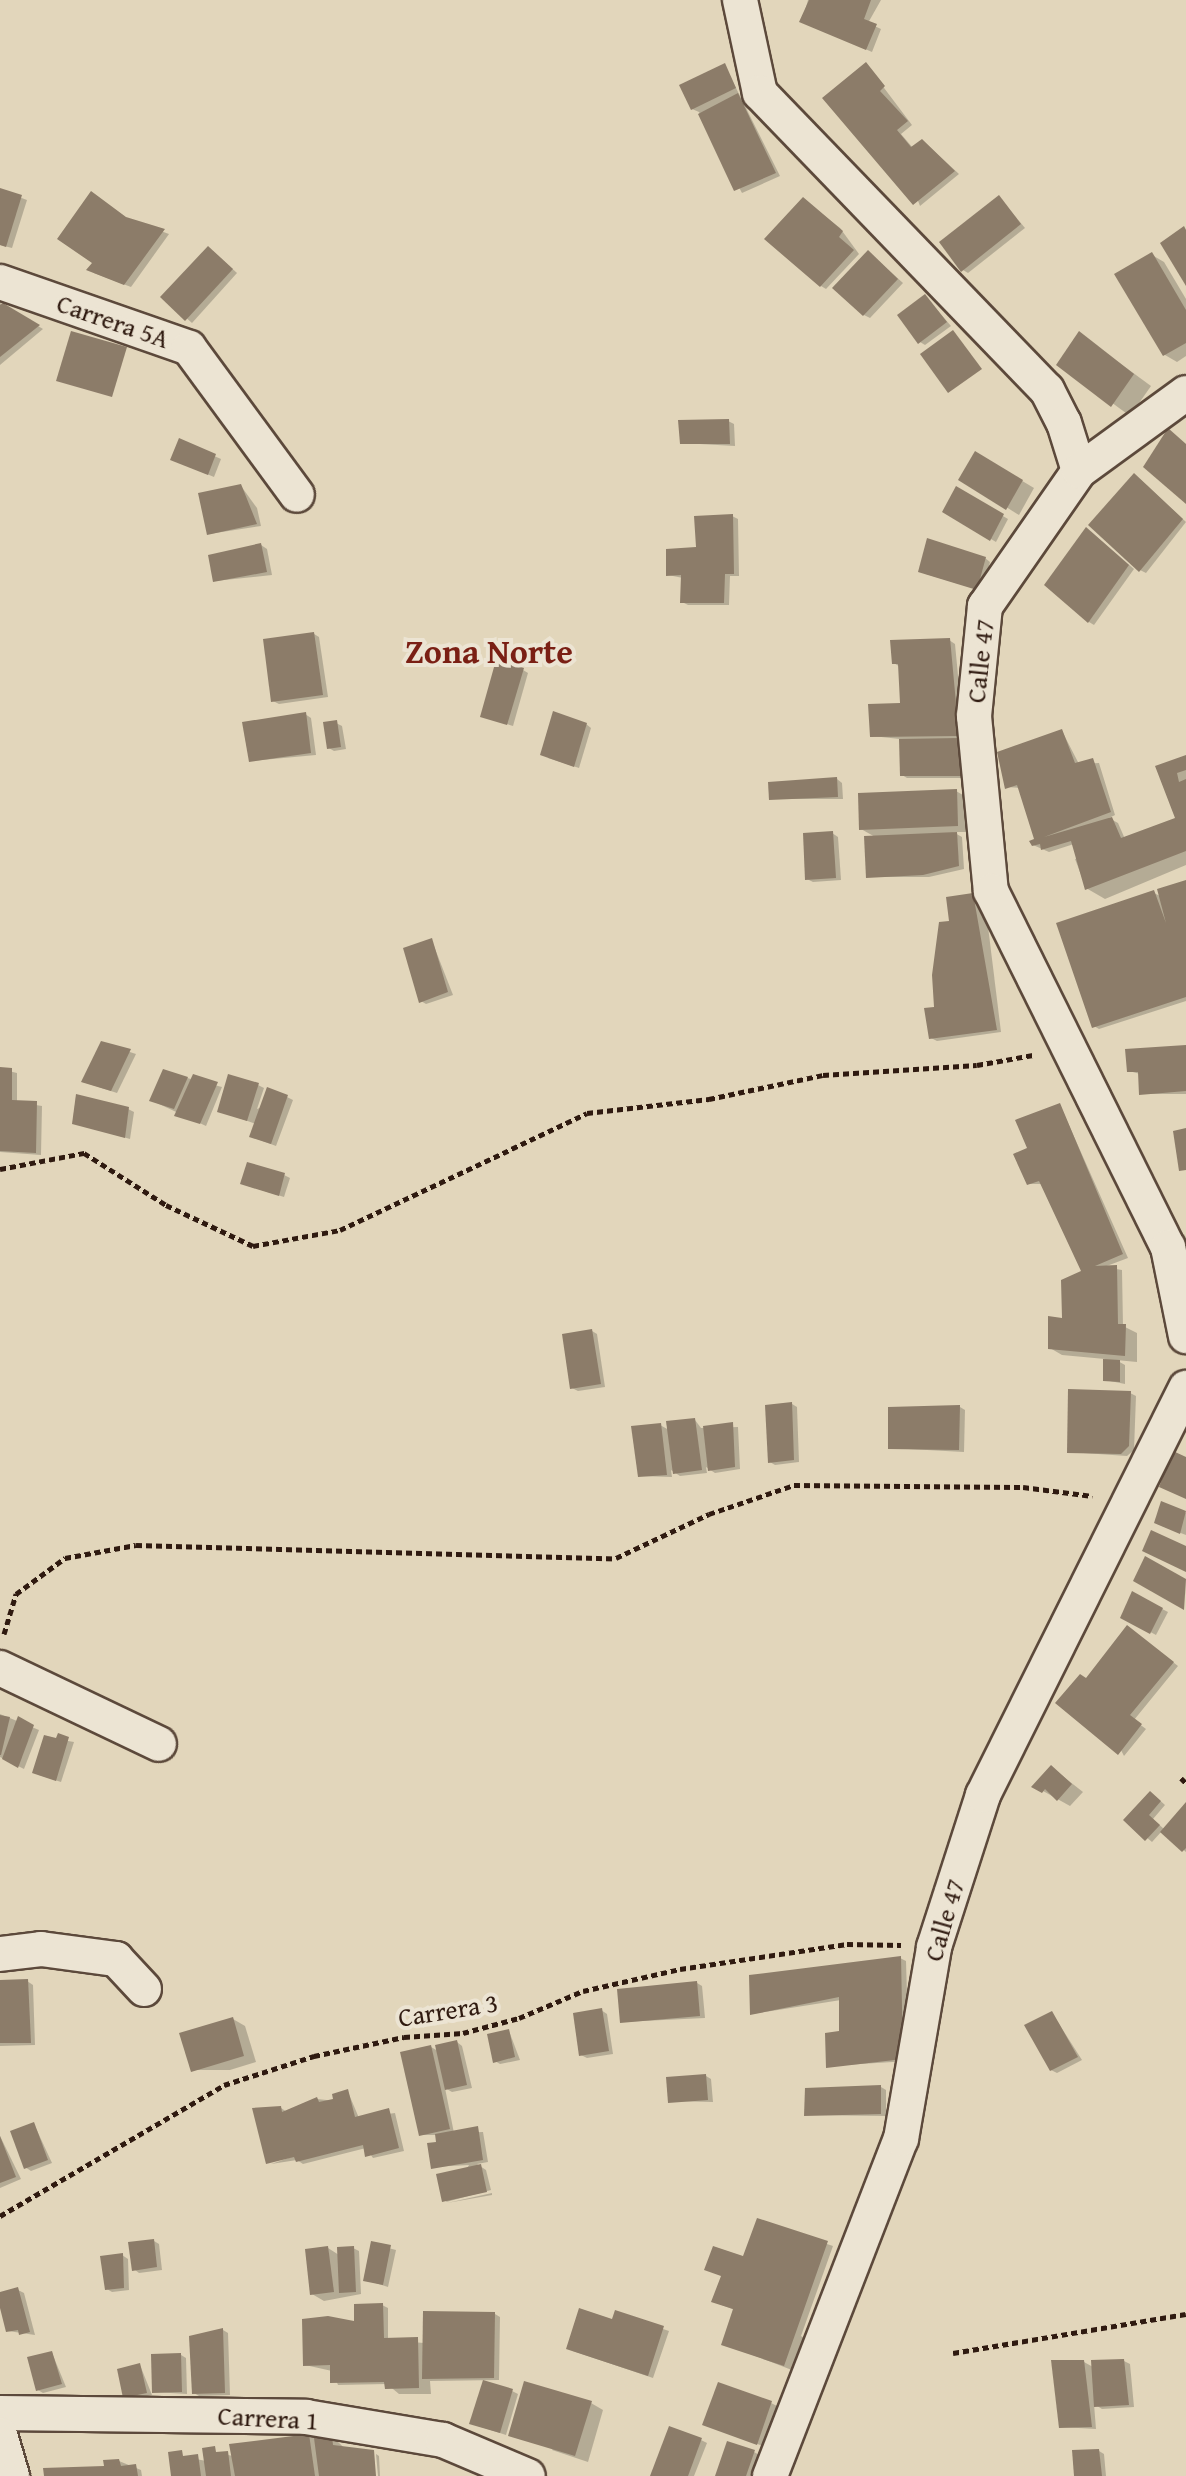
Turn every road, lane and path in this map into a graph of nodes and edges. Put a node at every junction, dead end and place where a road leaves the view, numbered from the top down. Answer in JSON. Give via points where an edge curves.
{"nodes":[{"id":1,"x":740,"y":0,"type":"edge"},
{"id":2,"x":0,"y":282,"type":"edge"},
{"id":3,"x":1186,"y":393,"type":"edge"},
{"id":4,"x":1079,"y":471,"type":"junction"},
{"id":5,"x":297,"y":495,"type":"dead end"},
{"id":6,"x":1067,"y":1048,"type":"junction"},
{"id":7,"x":0,"y":1169,"type":"edge"},
{"id":8,"x":1186,"y":1336,"type":"edge"},
{"id":9,"x":1184,"y":1404,"type":"edge"},
{"id":10,"x":1133,"y":1502,"type":"junction"},
{"id":11,"x":0,"y":1647,"type":"edge"},
{"id":12,"x":0,"y":1668,"type":"edge"},
{"id":13,"x":159,"y":1744,"type":"dead end"},
{"id":14,"x":934,"y":1947,"type":"junction"},
{"id":15,"x":0,"y":1954,"type":"edge"},
{"id":16,"x":144,"y":1989,"type":"dead end"},
{"id":17,"x":0,"y":2216,"type":"edge"},
{"id":18,"x":1186,"y":2314,"type":"edge"},
{"id":19,"x":953,"y":2353,"type":"dead end"},
{"id":20,"x":0,"y":2413,"type":"edge"},
{"id":21,"x":0,"y":2435,"type":"edge"},
{"id":22,"x":12,"y":2476,"type":"edge"},
{"id":23,"x":528,"y":2476,"type":"edge"},
{"id":24,"x":770,"y":2476,"type":"edge"}],
"edges":[{"from":1,"to":4,"type":"street","via":[[760,93],[1047,390]]},
{"from":2,"to":5,"type":"street","name":"Carrera 5A","via":[[189,348]]},
{"from":3,"to":4,"type":"street","name":"Calle 47"},
{"from":4,"to":6,"type":"street","name":"Calle 47","via":[[985,606],[974,716],[991,891]]},
{"from":6,"to":7,"type":"path","via":[[977,1065],[823,1075],[709,1099],[587,1113],[340,1230],[253,1246],[166,1205],[84,1153]]},
{"from":6,"to":8,"type":"street","name":"Calle 47","via":[[1168,1247]]},
{"from":9,"to":10,"type":"street","name":"Calle 47"},
{"from":10,"to":11,"type":"path","via":[[1023,1487],[794,1485],[709,1514],[616,1558],[136,1545],[65,1558],[16,1594]]},
{"from":10,"to":14,"type":"street","name":"Calle 47","via":[[983,1795]]},
{"from":12,"to":13,"type":"street"},
{"from":14,"to":17,"type":"path","name":"Carrera 3","via":[[847,1944],[680,1969],[583,1991],[519,2018],[463,2033],[404,2037],[314,2056],[224,2085]]},
{"from":14,"to":24,"type":"street","name":"Calle 47","via":[[901,2139]]},
{"from":15,"to":16,"type":"street","via":[[41,1949],[116,1959]]},
{"from":18,"to":19,"type":"path"},
{"from":20,"to":23,"type":"street","name":"Carrera 1","via":[[306,2417],[443,2440]]},
{"from":21,"to":22,"type":"street"}]}
